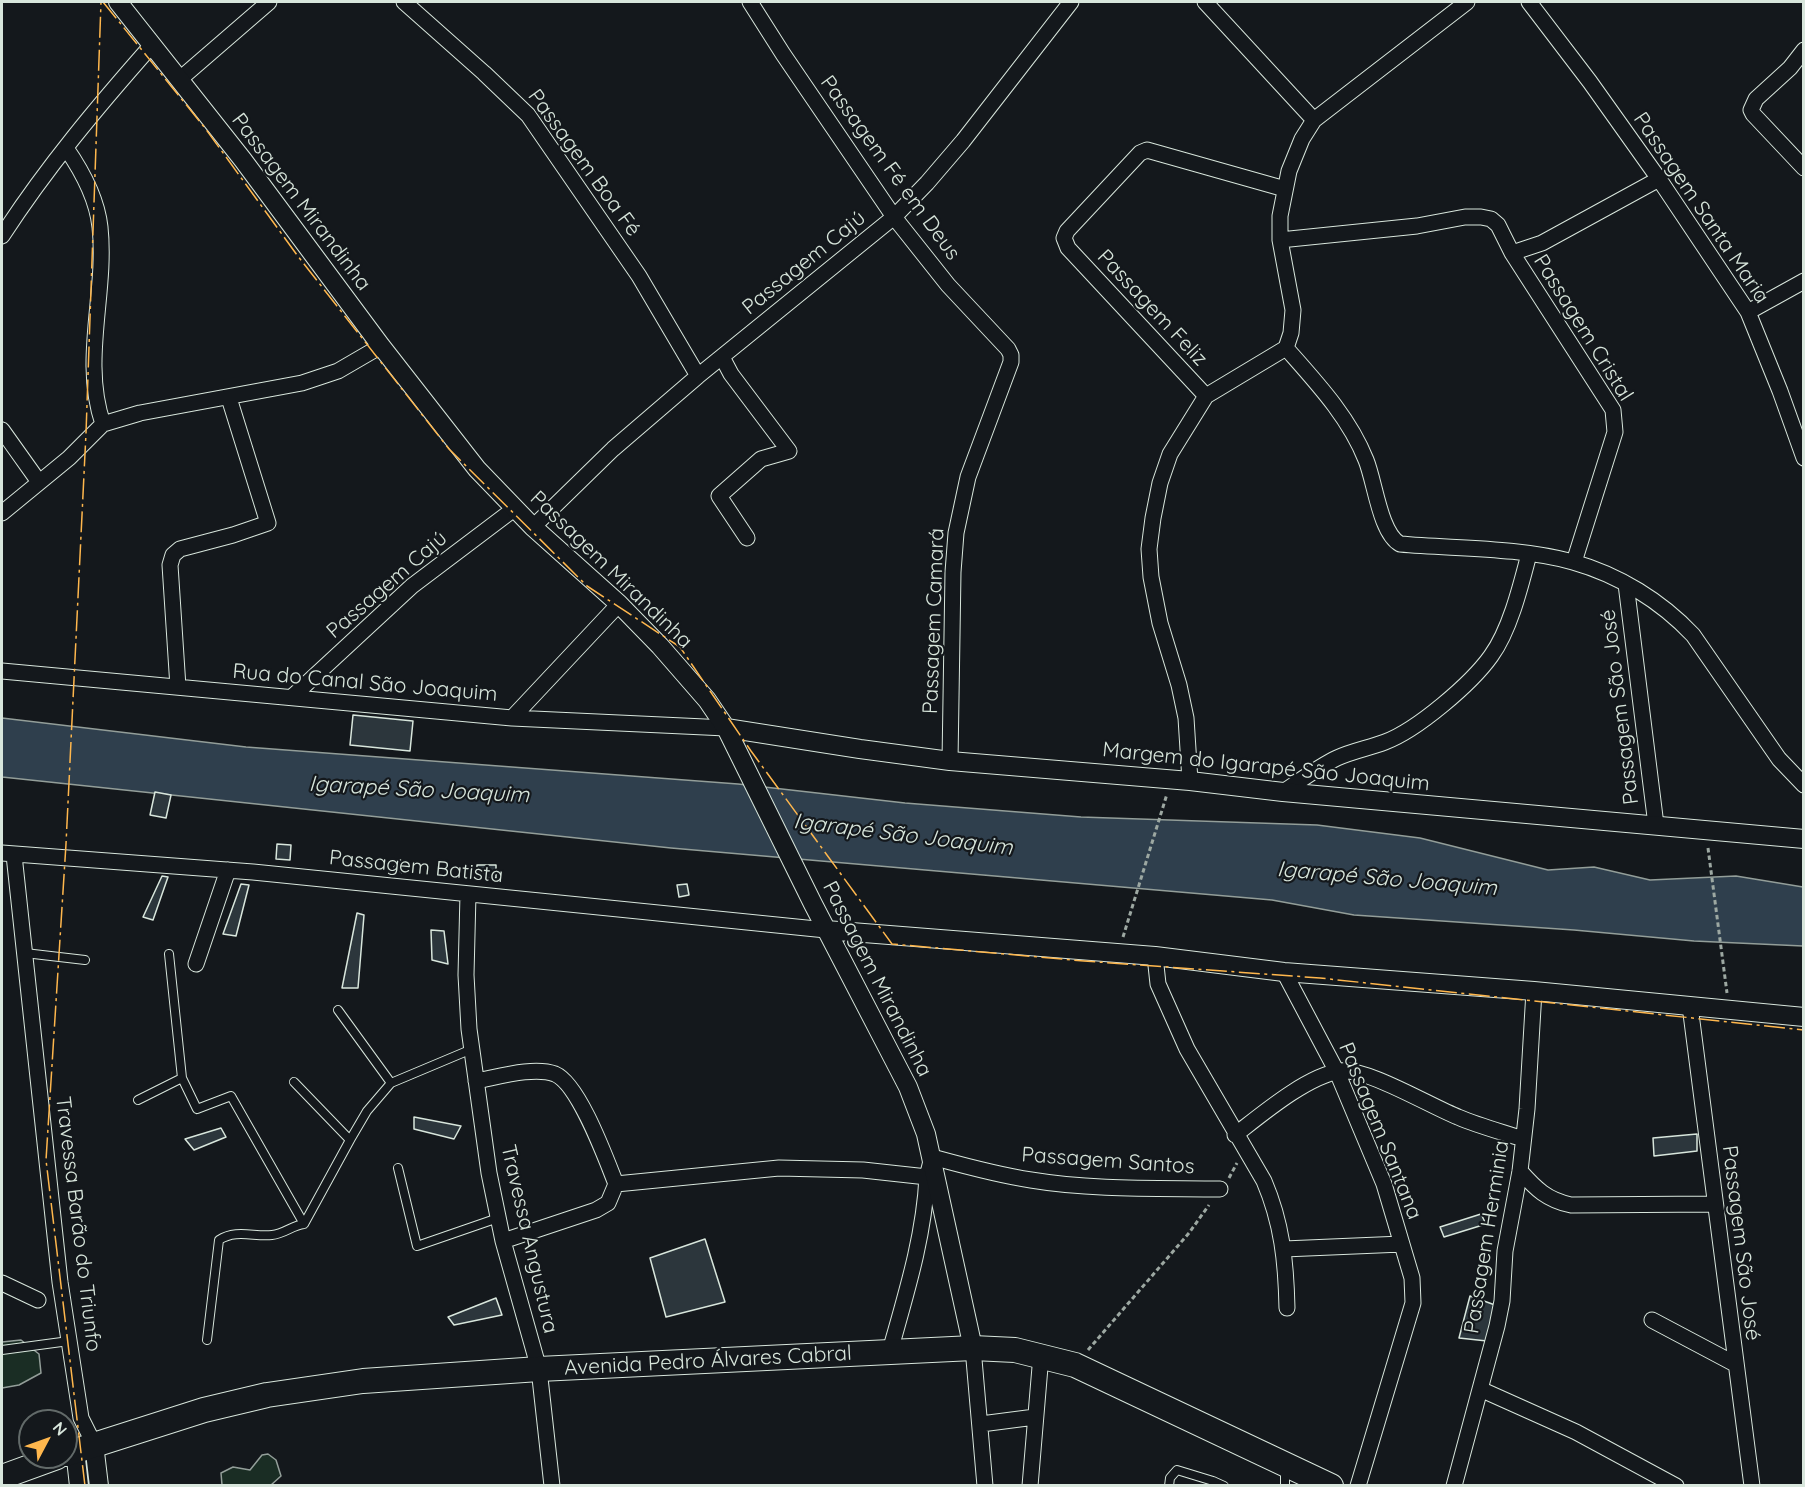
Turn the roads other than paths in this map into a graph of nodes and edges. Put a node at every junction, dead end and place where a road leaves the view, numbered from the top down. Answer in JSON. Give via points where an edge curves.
{"nodes":[{"id":1,"x":118,"y":2,"type":"edge"},
{"id":2,"x":269,"y":2,"type":"edge"},
{"id":3,"x":404,"y":2,"type":"edge"},
{"id":4,"x":750,"y":2,"type":"edge"},
{"id":5,"x":1071,"y":2,"type":"edge"},
{"id":6,"x":1467,"y":2,"type":"edge"},
{"id":7,"x":1529,"y":2,"type":"edge"},
{"id":8,"x":1215,"y":5,"type":"edge"},
{"id":9,"x":152,"y":45,"type":"junction"},
{"id":10,"x":1803,"y":50,"type":"edge"},
{"id":11,"x":180,"y":79,"type":"junction"},
{"id":12,"x":1314,"y":120,"type":"junction"},
{"id":13,"x":66,"y":148,"type":"junction"},
{"id":14,"x":1803,"y":168,"type":"edge"},
{"id":15,"x":1659,"y":179,"type":"junction"},
{"id":16,"x":1285,"y":189,"type":"junction"},
{"id":17,"x":894,"y":217,"type":"junction"},
{"id":18,"x":2,"y":236,"type":"edge"},
{"id":19,"x":1280,"y":240,"type":"junction"},
{"id":20,"x":1512,"y":254,"type":"junction"},
{"id":21,"x":1803,"y":281,"type":"edge"},
{"id":22,"x":1748,"y":312,"type":"junction"},
{"id":23,"x":381,"y":346,"type":"junction"},
{"id":24,"x":1286,"y":348,"type":"junction"},
{"id":25,"x":1008,"y":349,"type":"joint"},
{"id":26,"x":722,"y":357,"type":"junction"},
{"id":27,"x":698,"y":376,"type":"junction"},
{"id":28,"x":1206,"y":396,"type":"junction"},
{"id":29,"x":229,"y":398,"type":"junction"},
{"id":30,"x":103,"y":424,"type":"junction"},
{"id":31,"x":2,"y":430,"type":"edge"},
{"id":32,"x":1803,"y":458,"type":"edge"},
{"id":33,"x":39,"y":482,"type":"junction"},
{"id":34,"x":514,"y":509,"type":"junction"},
{"id":35,"x":2,"y":513,"type":"edge"},
{"id":36,"x":532,"y":527,"type":"junction"},
{"id":37,"x":747,"y":538,"type":"dead end"},
{"id":38,"x":1529,"y":554,"type":"junction"},
{"id":39,"x":1574,"y":562,"type":"junction"},
{"id":40,"x":1626,"y":584,"type":"junction"},
{"id":41,"x":619,"y":604,"type":"junction"},
{"id":42,"x":2,"y":671,"type":"edge"},
{"id":43,"x":178,"y":687,"type":"junction"},
{"id":44,"x":292,"y":697,"type":"junction"},
{"id":45,"x":512,"y":718,"type":"junction"},
{"id":46,"x":730,"y":735,"type":"junction"},
{"id":47,"x":950,"y":761,"type":"junction"},
{"id":48,"x":1190,"y":780,"type":"junction"},
{"id":49,"x":1803,"y":785,"type":"edge"},
{"id":50,"x":1282,"y":792,"type":"junction"},
{"id":51,"x":1656,"y":825,"type":"junction"},
{"id":52,"x":1803,"y":839,"type":"edge"},
{"id":53,"x":8,"y":854,"type":"edge"},
{"id":54,"x":228,"y":870,"type":"junction"},
{"id":55,"x":468,"y":894,"type":"junction"},
{"id":56,"x":826,"y":930,"type":"junction"},
{"id":57,"x":25,"y":953,"type":"junction"},
{"id":58,"x":169,"y":954,"type":"dead end"},
{"id":59,"x":1155,"y":956,"type":"junction"},
{"id":60,"x":85,"y":960,"type":"dead end"},
{"id":61,"x":195,"y":964,"type":"dead end"},
{"id":62,"x":1284,"y":972,"type":"junction"},
{"id":63,"x":1534,"y":991,"type":"junction"},
{"id":64,"x":1690,"y":1006,"type":"junction"},
{"id":65,"x":338,"y":1010,"type":"dead end"},
{"id":66,"x":1803,"y":1017,"type":"edge"},
{"id":67,"x":472,"y":1049,"type":"junction"},
{"id":68,"x":1337,"y":1072,"type":"junction"},
{"id":69,"x":182,"y":1078,"type":"junction"},
{"id":70,"x":476,"y":1081,"type":"junction"},
{"id":71,"x":294,"y":1082,"type":"dead end"},
{"id":72,"x":391,"y":1083,"type":"junction"},
{"id":73,"x":138,"y":1100,"type":"dead end"},
{"id":74,"x":1235,"y":1134,"type":"junction"},
{"id":75,"x":1523,"y":1139,"type":"junction"},
{"id":76,"x":350,"y":1140,"type":"junction"},
{"id":77,"x":932,"y":1157,"type":"junction"},
{"id":78,"x":398,"y":1168,"type":"dead end"},
{"id":79,"x":1520,"y":1171,"type":"junction"},
{"id":80,"x":927,"y":1177,"type":"junction"},
{"id":81,"x":616,"y":1184,"type":"junction"},
{"id":82,"x":1220,"y":1189,"type":"road end"},
{"id":83,"x":1714,"y":1204,"type":"junction"},
{"id":84,"x":498,"y":1218,"type":"junction"},
{"id":85,"x":304,"y":1224,"type":"junction"},
{"id":86,"x":504,"y":1241,"type":"junction"},
{"id":87,"x":1402,"y":1244,"type":"junction"},
{"id":88,"x":1284,"y":1249,"type":"junction"},
{"id":89,"x":2,"y":1283,"type":"edge"},
{"id":90,"x":38,"y":1300,"type":"dead end"},
{"id":91,"x":1287,"y":1308,"type":"dead end"},
{"id":92,"x":1652,"y":1320,"type":"dead end"},
{"id":93,"x":207,"y":1340,"type":"dead end"},
{"id":94,"x":69,"y":1341,"type":"junction"},
{"id":95,"x":973,"y":1348,"type":"junction"},
{"id":96,"x":2,"y":1350,"type":"edge"},
{"id":97,"x":890,"y":1352,"type":"junction"},
{"id":98,"x":1041,"y":1355,"type":"junction"},
{"id":99,"x":1735,"y":1364,"type":"junction"},
{"id":100,"x":539,"y":1369,"type":"junction"},
{"id":101,"x":1480,"y":1389,"type":"junction"},
{"id":102,"x":1035,"y":1417,"type":"junction"},
{"id":103,"x":981,"y":1424,"type":"junction"},
{"id":104,"x":78,"y":1430,"type":"edge"},
{"id":105,"x":78,"y":1449,"type":"edge"},
{"id":106,"x":78,"y":1458,"type":"edge"},
{"id":107,"x":24,"y":1469,"type":"edge"},
{"id":108,"x":77,"y":1469,"type":"edge"},
{"id":109,"x":1285,"y":1475,"type":"edge"},
{"id":110,"x":2,"y":1477,"type":"edge"},
{"id":111,"x":1213,"y":1483,"type":"edge"},
{"id":112,"x":80,"y":1485,"type":"edge"},
{"id":113,"x":99,"y":1485,"type":"edge"},
{"id":114,"x":552,"y":1485,"type":"edge"},
{"id":115,"x":985,"y":1485,"type":"edge"},
{"id":116,"x":1030,"y":1485,"type":"edge"},
{"id":117,"x":1169,"y":1485,"type":"edge"},
{"id":118,"x":1224,"y":1485,"type":"edge"},
{"id":119,"x":1331,"y":1485,"type":"edge"},
{"id":120,"x":1358,"y":1485,"type":"edge"},
{"id":121,"x":1454,"y":1485,"type":"edge"},
{"id":122,"x":1676,"y":1485,"type":"edge"},
{"id":123,"x":1752,"y":1485,"type":"edge"}],
"edges":[{"from":1,"to":9,"type":"street","name":"Passagem Mirandinha"},
{"from":2,"to":11,"type":"street"},
{"from":3,"to":27,"type":"street","name":"Passagem Boa Fé","via":[[528,115],[639,276]]},
{"from":4,"to":17,"type":"street","name":"Passagem Fé em Deus"},
{"from":5,"to":17,"type":"street","name":"Passagem Cajú","via":[[963,141]]},
{"from":6,"to":12,"type":"street"},
{"from":7,"to":15,"type":"street","name":"Passagem Santa Maria"},
{"from":8,"to":12,"type":"street"},
{"from":9,"to":11,"type":"street","name":"Passagem Mirandinha"},
{"from":9,"to":13,"type":"street"},
{"from":10,"to":14,"type":"street","via":[[1790,68],[1756,99],[1751,110]]},
{"from":11,"to":23,"type":"street","name":"Passagem Mirandinha"},
{"from":12,"to":16,"type":"street","via":[[1302,139]]},
{"from":13,"to":18,"type":"street"},
{"from":13,"to":30,"type":"street","via":[[79,166],[100,225],[93,369]]},
{"from":15,"to":20,"type":"street","name":"Passagem Cristal","via":[[1552,238]]},
{"from":15,"to":22,"type":"street","name":"Passagem Santa Maria"},
{"from":16,"to":19,"type":"street"},
{"from":16,"to":28,"type":"street","name":"Passagem Feliz","via":[[1147,150],[1066,231],[1068,248]]},
{"from":17,"to":25,"type":"street","name":"Passagem Fé em Deus","via":[[948,285]]},
{"from":17,"to":26,"type":"street","name":"Passagem Cajú"},
{"from":19,"to":20,"type":"street","name":"Passagem Cristal","via":[[1480,217],[1498,225]]},
{"from":19,"to":24,"type":"street","via":[[1293,310],[1292,333]]},
{"from":20,"to":39,"type":"street","name":"Passagem Cristal","via":[[1613,410],[1615,432]]},
{"from":21,"to":22,"type":"street"},
{"from":22,"to":32,"type":"street","name":"Passagem Santa Maria"},
{"from":23,"to":29,"type":"street","via":[[321,378]]},
{"from":23,"to":34,"type":"street","name":"Passagem Mirandinha","via":[[477,469]]},
{"from":24,"to":28,"type":"street"},
{"from":24,"to":38,"type":"street","via":[[1354,435],[1369,468],[1387,529],[1395,541]]},
{"from":25,"to":47,"type":"street","name":"Passagem Camará","via":[[1011,362],[968,477],[956,534]]},
{"from":26,"to":27,"type":"street","name":"Passagem Cajú"},
{"from":26,"to":37,"type":"street","via":[[789,451],[761,459],[719,496]]},
{"from":27,"to":36,"type":"street","name":"Passagem Cajú","via":[[613,449]]},
{"from":28,"to":48,"type":"street","via":[[1170,454],[1160,483],[1149,549],[1160,623],[1186,718]]},
{"from":29,"to":30,"type":"street","via":[[140,413]]},
{"from":29,"to":43,"type":"street","via":[[267,521],[266,525],[180,549],[170,560]]},
{"from":30,"to":33,"type":"street"},
{"from":31,"to":33,"type":"street"},
{"from":33,"to":35,"type":"street"},
{"from":34,"to":36,"type":"street","name":"Passagem Mirandinha"},
{"from":34,"to":44,"type":"street","name":"Passagem Cajú","via":[[412,586]]},
{"from":36,"to":41,"type":"street","name":"Passagem Mirandinha"},
{"from":38,"to":39,"type":"street"},
{"from":38,"to":50,"type":"street","via":[[1511,614],[1492,655],[1477,673],[1408,730],[1336,759]]},
{"from":39,"to":40,"type":"street"},
{"from":40,"to":49,"type":"street","via":[[1657,603],[1693,634],[1779,759]]},
{"from":40,"to":51,"type":"street","name":"Passagem São José"},
{"from":41,"to":45,"type":"street"},
{"from":41,"to":46,"type":"street","name":"Passagem Mirandinha","via":[[679,666]]},
{"from":42,"to":43,"type":"street","name":"Rua do Canal São Joaquim"},
{"from":43,"to":44,"type":"street","name":"Rua do Canal São Joaquim"},
{"from":44,"to":45,"type":"street","name":"Rua do Canal São Joaquim"},
{"from":45,"to":46,"type":"street","name":"Rua do Canal São Joaquim"},
{"from":46,"to":47,"type":"street","name":"Margem do Igarapé São Joaquim"},
{"from":46,"to":56,"type":"street","name":"Passagem Mirandinha"},
{"from":47,"to":48,"type":"street","name":"Margem do Igarapé São Joaquim"},
{"from":48,"to":50,"type":"street","name":"Margem do Igarapé São Joaquim"},
{"from":50,"to":51,"type":"street","name":"Margem do Igarapé São Joaquim"},
{"from":51,"to":52,"type":"street","name":"Margem do Igarapé São Joaquim"},
{"from":53,"to":54,"type":"street","name":"Passagem Batista"},
{"from":53,"to":57,"type":"street","name":"Travessa Barão do Triunfo"},
{"from":54,"to":55,"type":"street","name":"Passagem Batista"},
{"from":54,"to":61,"type":"street"},
{"from":55,"to":56,"type":"street","name":"Passagem Batista"},
{"from":55,"to":67,"type":"street","name":"Travessa Angustura","via":[[466,975]]},
{"from":56,"to":59,"type":"street"},
{"from":56,"to":77,"type":"street","name":"Passagem Mirandinha","via":[[908,1088]]},
{"from":57,"to":60,"type":"lane"},
{"from":57,"to":94,"type":"street","name":"Travessa Barão do Triunfo"},
{"from":58,"to":69,"type":"lane"},
{"from":59,"to":62,"type":"street"},
{"from":59,"to":74,"type":"street","via":[[1158,984],[1167,1007]]},
{"from":62,"to":63,"type":"street"},
{"from":62,"to":68,"type":"street","name":"Passagem Santana"},
{"from":63,"to":64,"type":"street"},
{"from":63,"to":75,"type":"street","name":"Passagem Herminia"},
{"from":64,"to":66,"type":"street"},
{"from":64,"to":83,"type":"street","name":"Passagem São José"},
{"from":65,"to":72,"type":"lane"},
{"from":67,"to":70,"type":"street","name":"Travessa Angustura"},
{"from":67,"to":72,"type":"lane"},
{"from":68,"to":74,"type":"street","via":[[1300,1087]]},
{"from":68,"to":75,"type":"street","via":[[1362,1074],[1458,1117]]},
{"from":68,"to":87,"type":"street","name":"Passagem Santana","via":[[1384,1184]]},
{"from":69,"to":73,"type":"lane"},
{"from":69,"to":85,"type":"lane","via":[[197,1108],[231,1096]]},
{"from":70,"to":81,"type":"street","via":[[541,1072],[556,1075],[567,1083],[600,1142]]},
{"from":70,"to":84,"type":"street","name":"Travessa Angustura"},
{"from":71,"to":76,"type":"lane"},
{"from":72,"to":76,"type":"lane","via":[[367,1111]]},
{"from":74,"to":88,"type":"street","via":[[1264,1181]]},
{"from":75,"to":79,"type":"street","name":"Passagem Herminia"},
{"from":76,"to":85,"type":"lane"},
{"from":77,"to":80,"type":"street"},
{"from":77,"to":82,"type":"street","name":"Passagem Santos","via":[[1033,1181]]},
{"from":77,"to":95,"type":"street","name":"Passagem Mirandinha"},
{"from":78,"to":84,"type":"lane","via":[[417,1246]]},
{"from":79,"to":83,"type":"street","via":[[1546,1196],[1571,1205]]},
{"from":79,"to":101,"type":"street","name":"Passagem Herminia","via":[[1504,1251],[1502,1301]]},
{"from":80,"to":81,"type":"street","via":[[863,1170],[779,1168]]},
{"from":80,"to":97,"type":"street","via":[[915,1263]]},
{"from":81,"to":86,"type":"street","via":[[608,1203],[596,1210]]},
{"from":83,"to":99,"type":"street","name":"Passagem São José"},
{"from":84,"to":86,"type":"street","name":"Travessa Angustura"},
{"from":85,"to":93,"type":"lane","via":[[271,1235],[243,1233],[219,1240]]},
{"from":86,"to":100,"type":"street","name":"Travessa Angustura"},
{"from":87,"to":88,"type":"street"},
{"from":87,"to":120,"type":"street","name":"Passagem Santana","via":[[1412,1278],[1413,1304]]},
{"from":88,"to":91,"type":"street"},
{"from":89,"to":90,"type":"street"},
{"from":92,"to":99,"type":"street"},
{"from":94,"to":96,"type":"lane"},
{"from":94,"to":104,"type":"street","name":"Travessa Barão do Triunfo","via":[[81,1418]]},
{"from":95,"to":97,"type":"main road","name":"Avenida Pedro Álvares Cabral"},
{"from":95,"to":98,"type":"main road","name":"Avenida Pedro Álvares Cabral"},
{"from":95,"to":103,"type":"street"},
{"from":97,"to":100,"type":"main road","name":"Avenida Pedro Álvares Cabral"},
{"from":98,"to":102,"type":"street"},
{"from":98,"to":109,"type":"main road","name":"Avenida Pedro Álvares Cabral","via":[[1075,1365]]},
{"from":99,"to":123,"type":"street","name":"Passagem São José"},
{"from":100,"to":105,"type":"main road","name":"Avenida Pedro Álvares Cabral","via":[[363,1381],[267,1395],[204,1410]]},
{"from":100,"to":114,"type":"street","name":"Travessa Angustura"},
{"from":101,"to":121,"type":"street","name":"Passagem Herminia"},
{"from":101,"to":122,"type":"street","via":[[1576,1432]]},
{"from":102,"to":103,"type":"street"},
{"from":102,"to":116,"type":"street"},
{"from":103,"to":115,"type":"street"},
{"from":106,"to":113,"type":"street","name":"Travessa Barão do Triunfo"},
{"from":107,"to":110,"type":"main road","name":"Avenida Pedro Álvares Cabral"},
{"from":108,"to":112,"type":"street","name":"Travessa Barão do Triunfo"},
{"from":109,"to":119,"type":"main road","name":"Avenida Pedro Álvares Cabral"},
{"from":111,"to":117,"type":"lane","via":[[1177,1470]]},
{"from":111,"to":118,"type":"lane"}]}
